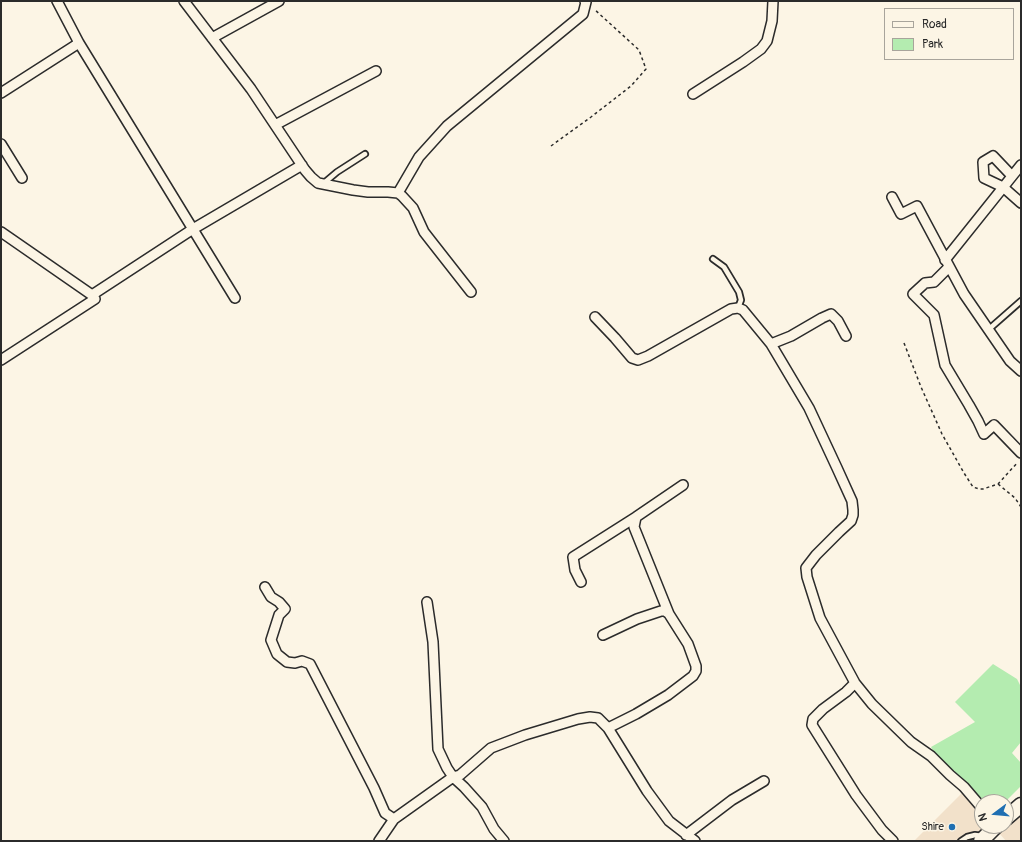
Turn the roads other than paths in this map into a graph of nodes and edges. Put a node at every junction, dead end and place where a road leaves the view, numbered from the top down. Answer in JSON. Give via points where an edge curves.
{"nodes":[{"id":1,"x":57,"y":1,"type":"edge"},
{"id":2,"x":184,"y":1,"type":"edge"},
{"id":3,"x":280,"y":1,"type":"edge"},
{"id":4,"x":586,"y":1,"type":"edge"},
{"id":5,"x":773,"y":1,"type":"edge"},
{"id":6,"x":212,"y":38,"type":"junction"},
{"id":7,"x":79,"y":43,"type":"junction"},
{"id":8,"x":376,"y":71,"type":"dead end"},
{"id":9,"x":1,"y":93,"type":"edge"},
{"id":10,"x":694,"y":94,"type":"dead end"},
{"id":11,"x":275,"y":125,"type":"junction"},
{"id":12,"x":1,"y":144,"type":"edge"},
{"id":13,"x":365,"y":154,"type":"dead end"},
{"id":14,"x":302,"y":165,"type":"junction"},
{"id":15,"x":1021,"y":165,"type":"edge"},
{"id":16,"x":1012,"y":176,"type":"junction"},
{"id":17,"x":22,"y":178,"type":"dead end"},
{"id":18,"x":324,"y":183,"type":"junction"},
{"id":19,"x":1003,"y":187,"type":"junction"},
{"id":20,"x":398,"y":193,"type":"junction"},
{"id":21,"x":892,"y":197,"type":"dead end"},
{"id":22,"x":1021,"y":203,"type":"edge"},
{"id":23,"x":193,"y":229,"type":"junction"},
{"id":24,"x":1,"y":232,"type":"edge"},
{"id":25,"x":713,"y":259,"type":"dead end"},
{"id":26,"x":947,"y":264,"type":"junction"},
{"id":27,"x":471,"y":292,"type":"dead end"},
{"id":28,"x":92,"y":295,"type":"junction"},
{"id":29,"x":234,"y":298,"type":"dead end"},
{"id":30,"x":1021,"y":301,"type":"edge"},
{"id":31,"x":738,"y":308,"type":"junction"},
{"id":32,"x":595,"y":317,"type":"dead end"},
{"id":33,"x":988,"y":330,"type":"junction"},
{"id":34,"x":846,"y":336,"type":"dead end"},
{"id":35,"x":771,"y":344,"type":"junction"},
{"id":36,"x":1,"y":360,"type":"edge"},
{"id":37,"x":1021,"y":371,"type":"edge"},
{"id":38,"x":1021,"y":453,"type":"edge"},
{"id":39,"x":683,"y":485,"type":"dead end"},
{"id":40,"x":636,"y":517,"type":"junction"},
{"id":41,"x":581,"y":582,"type":"dead end"},
{"id":42,"x":265,"y":586,"type":"dead end"},
{"id":43,"x":426,"y":602,"type":"dead end"},
{"id":44,"x":669,"y":614,"type":"junction"},
{"id":45,"x":603,"y":635,"type":"dead end"},
{"id":46,"x":855,"y":683,"type":"junction"},
{"id":47,"x":608,"y":728,"type":"junction"},
{"id":48,"x":453,"y":777,"type":"junction"},
{"id":49,"x":764,"y":781,"type":"dead end"},
{"id":50,"x":974,"y":799,"type":"edge"},
{"id":51,"x":394,"y":819,"type":"junction"},
{"id":52,"x":686,"y":835,"type":"junction"},
{"id":53,"x":985,"y":840,"type":"edge"},
{"id":54,"x":380,"y":841,"type":"edge"},
{"id":55,"x":504,"y":841,"type":"edge"},
{"id":56,"x":695,"y":841,"type":"edge"},
{"id":57,"x":893,"y":841,"type":"edge"},
{"id":58,"x":961,"y":841,"type":"edge"}],
"edges":[{"from":1,"to":7,"type":"street"},
{"from":2,"to":6,"type":"street"},
{"from":3,"to":6,"type":"street"},
{"from":4,"to":20,"type":"street","via":[[583,14],[447,126],[419,157]]},
{"from":5,"to":10,"type":"street","via":[[772,21],[767,40],[761,49]]},
{"from":6,"to":11,"type":"street"},
{"from":7,"to":9,"type":"street"},
{"from":7,"to":23,"type":"street"},
{"from":8,"to":11,"type":"street"},
{"from":11,"to":14,"type":"street"},
{"from":12,"to":17,"type":"street"},
{"from":13,"to":18,"type":"lane"},
{"from":14,"to":18,"type":"street","via":[[318,183]]},
{"from":14,"to":23,"type":"street"},
{"from":15,"to":16,"type":"street"},
{"from":16,"to":19,"type":"street"},
{"from":16,"to":19,"type":"street","via":[[993,156],[983,162],[984,178]]},
{"from":18,"to":20,"type":"street","via":[[353,190]]},
{"from":19,"to":22,"type":"street"},
{"from":19,"to":26,"type":"street"},
{"from":20,"to":27,"type":"street","via":[[413,208],[424,232]]},
{"from":21,"to":26,"type":"street","via":[[901,214],[917,206]]},
{"from":23,"to":28,"type":"street"},
{"from":23,"to":29,"type":"street"},
{"from":24,"to":28,"type":"street"},
{"from":25,"to":31,"type":"lane","via":[[724,267],[739,292],[741,300]]},
{"from":26,"to":33,"type":"street"},
{"from":26,"to":38,"type":"street","via":[[934,282],[925,283],[913,294],[934,315],[944,365],[984,434],[994,425]]},
{"from":28,"to":36,"type":"street","via":[[95,299]]},
{"from":30,"to":33,"type":"lane"},
{"from":31,"to":32,"type":"street","via":[[731,309],[638,360],[632,358]]},
{"from":31,"to":35,"type":"street"},
{"from":33,"to":37,"type":"street","via":[[1010,361]]},
{"from":34,"to":35,"type":"street","via":[[831,314],[792,336]]},
{"from":35,"to":46,"type":"street","via":[[809,408],[852,501],[851,521],[806,568],[820,618]]},
{"from":39,"to":40,"type":"street"},
{"from":40,"to":41,"type":"street","via":[[573,557],[575,570]]},
{"from":40,"to":44,"type":"street","via":[[634,527]]},
{"from":42,"to":51,"type":"street","via":[[271,596],[285,609],[279,615],[271,640],[277,654],[286,662],[302,661],[310,664],[386,813]]},
{"from":43,"to":48,"type":"street","via":[[433,642],[438,749]]},
{"from":44,"to":45,"type":"street","via":[[661,611]]},
{"from":44,"to":47,"type":"street","via":[[688,644],[696,671],[689,680],[668,695]]},
{"from":46,"to":50,"type":"street","via":[[872,704],[911,742],[930,756]]},
{"from":46,"to":57,"type":"street","via":[[823,709],[813,719],[812,725],[856,795]]},
{"from":47,"to":48,"type":"street","via":[[598,718],[578,718],[491,748],[460,775]]},
{"from":47,"to":52,"type":"street","via":[[647,791],[669,821]]},
{"from":48,"to":51,"type":"street"},
{"from":48,"to":55,"type":"street","via":[[482,807]]},
{"from":49,"to":52,"type":"street","via":[[732,800]]},
{"from":51,"to":54,"type":"street"},
{"from":52,"to":56,"type":"street"},
{"from":53,"to":58,"type":"lane","via":[[975,835],[967,836]]}]}
